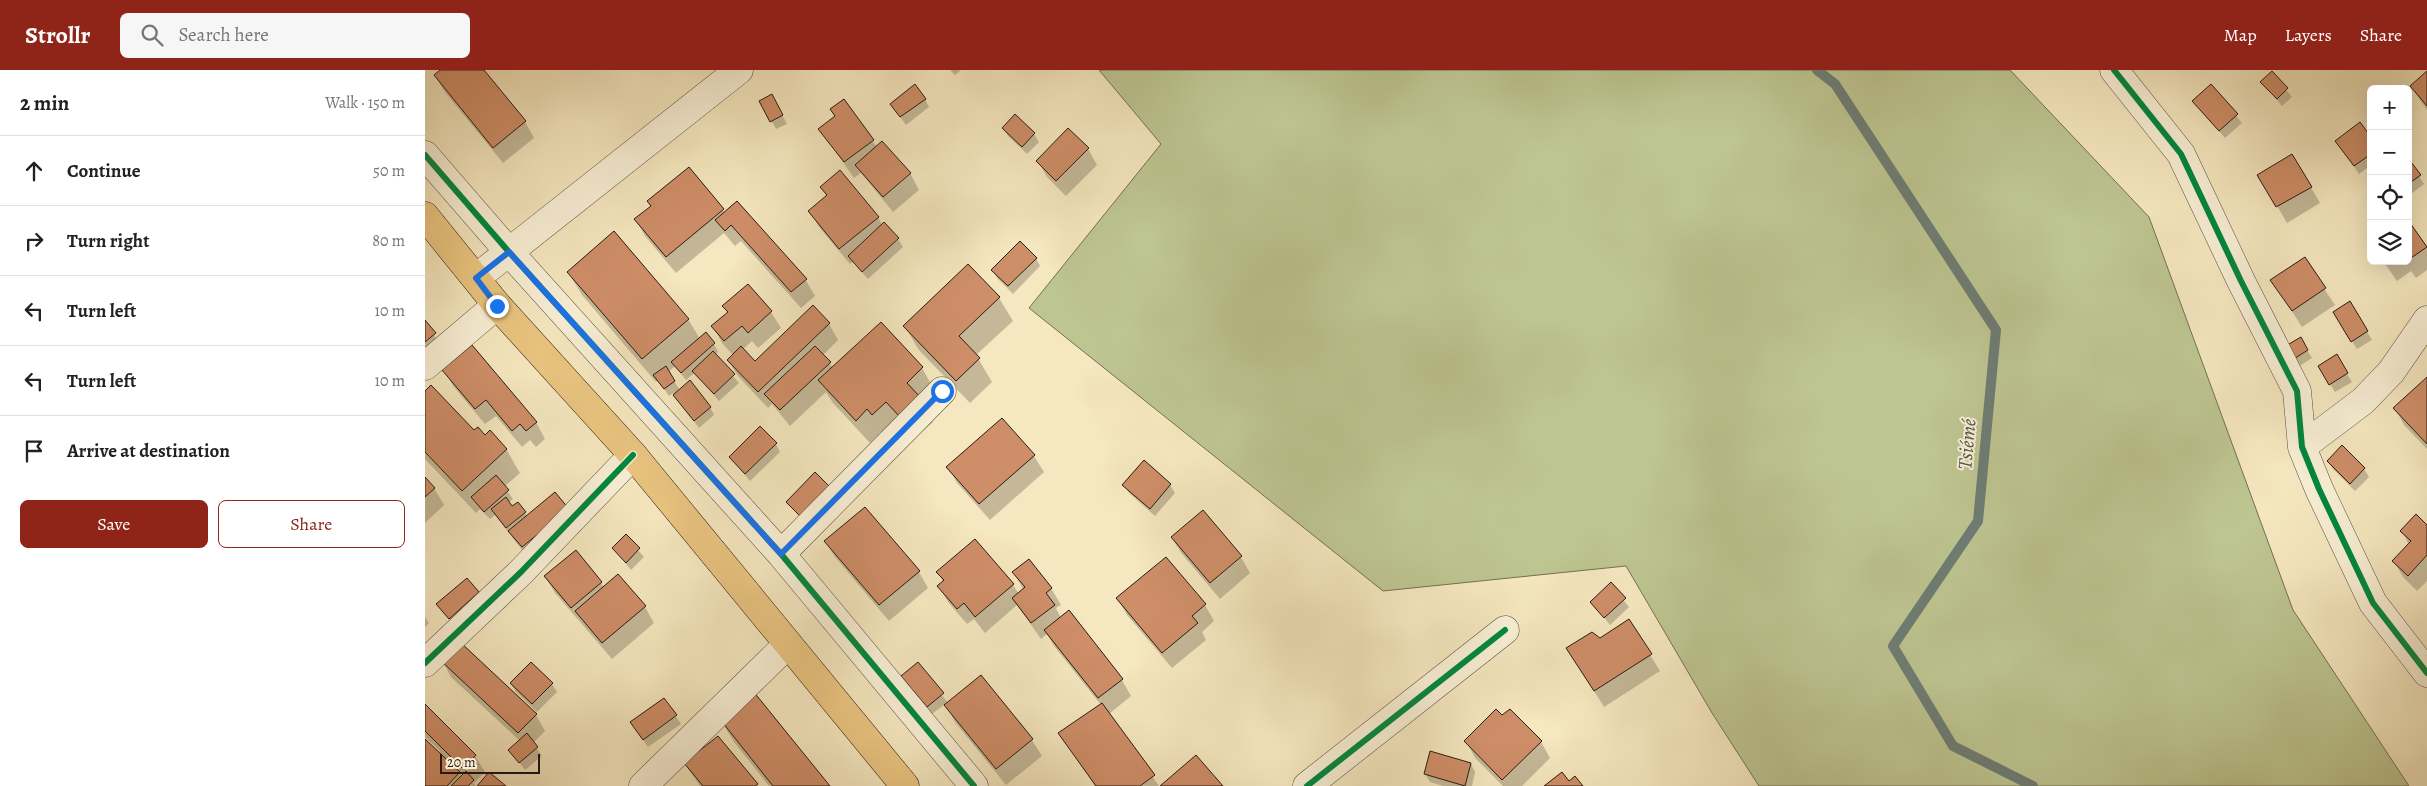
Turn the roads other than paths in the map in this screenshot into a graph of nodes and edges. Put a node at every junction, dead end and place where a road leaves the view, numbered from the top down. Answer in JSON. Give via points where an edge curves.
{"nodes":[{"id":1,"x":739,"y":70,"type":"edge"},
{"id":2,"x":2114,"y":70,"type":"edge"},
{"id":3,"x":425,"y":155,"type":"edge"},
{"id":4,"x":425,"y":216,"type":"edge"},
{"id":5,"x":509,"y":252,"type":"junction"},
{"id":6,"x":476,"y":278,"type":"junction"},
{"id":7,"x":497,"y":306,"type":"junction"},
{"id":8,"x":2427,"y":320,"type":"edge"},
{"id":9,"x":425,"y":366,"type":"edge"},
{"id":10,"x":942,"y":391,"type":"dead end"},
{"id":11,"x":2302,"y":447,"type":"junction"},
{"id":12,"x":633,"y":455,"type":"junction"},
{"id":13,"x":781,"y":554,"type":"junction"},
{"id":14,"x":1505,"y":630,"type":"dead end"},
{"id":15,"x":788,"y":644,"type":"junction"},
{"id":16,"x":425,"y":663,"type":"edge"},
{"id":17,"x":2427,"y":673,"type":"edge"},
{"id":18,"x":643,"y":786,"type":"edge"},
{"id":19,"x":905,"y":786,"type":"edge"},
{"id":20,"x":974,"y":786,"type":"edge"},
{"id":21,"x":1307,"y":786,"type":"edge"}],
"edges":[{"from":1,"to":5,"type":"street"},
{"from":2,"to":11,"type":"street","via":[[2181,154],[2297,391]]},
{"from":3,"to":5,"type":"street"},
{"from":4,"to":6,"type":"main road"},
{"from":5,"to":6,"type":"street"},
{"from":5,"to":13,"type":"street"},
{"from":6,"to":7,"type":"main road"},
{"from":7,"to":9,"type":"street"},
{"from":7,"to":12,"type":"main road"},
{"from":8,"to":11,"type":"street","via":[[2391,372],[2363,401]]},
{"from":10,"to":13,"type":"street"},
{"from":11,"to":17,"type":"street","via":[[2373,603]]},
{"from":12,"to":15,"type":"main road"},
{"from":12,"to":16,"type":"street","via":[[521,572]]},
{"from":13,"to":20,"type":"street"},
{"from":14,"to":21,"type":"street"},
{"from":15,"to":18,"type":"street"},
{"from":15,"to":19,"type":"main road"}]}
